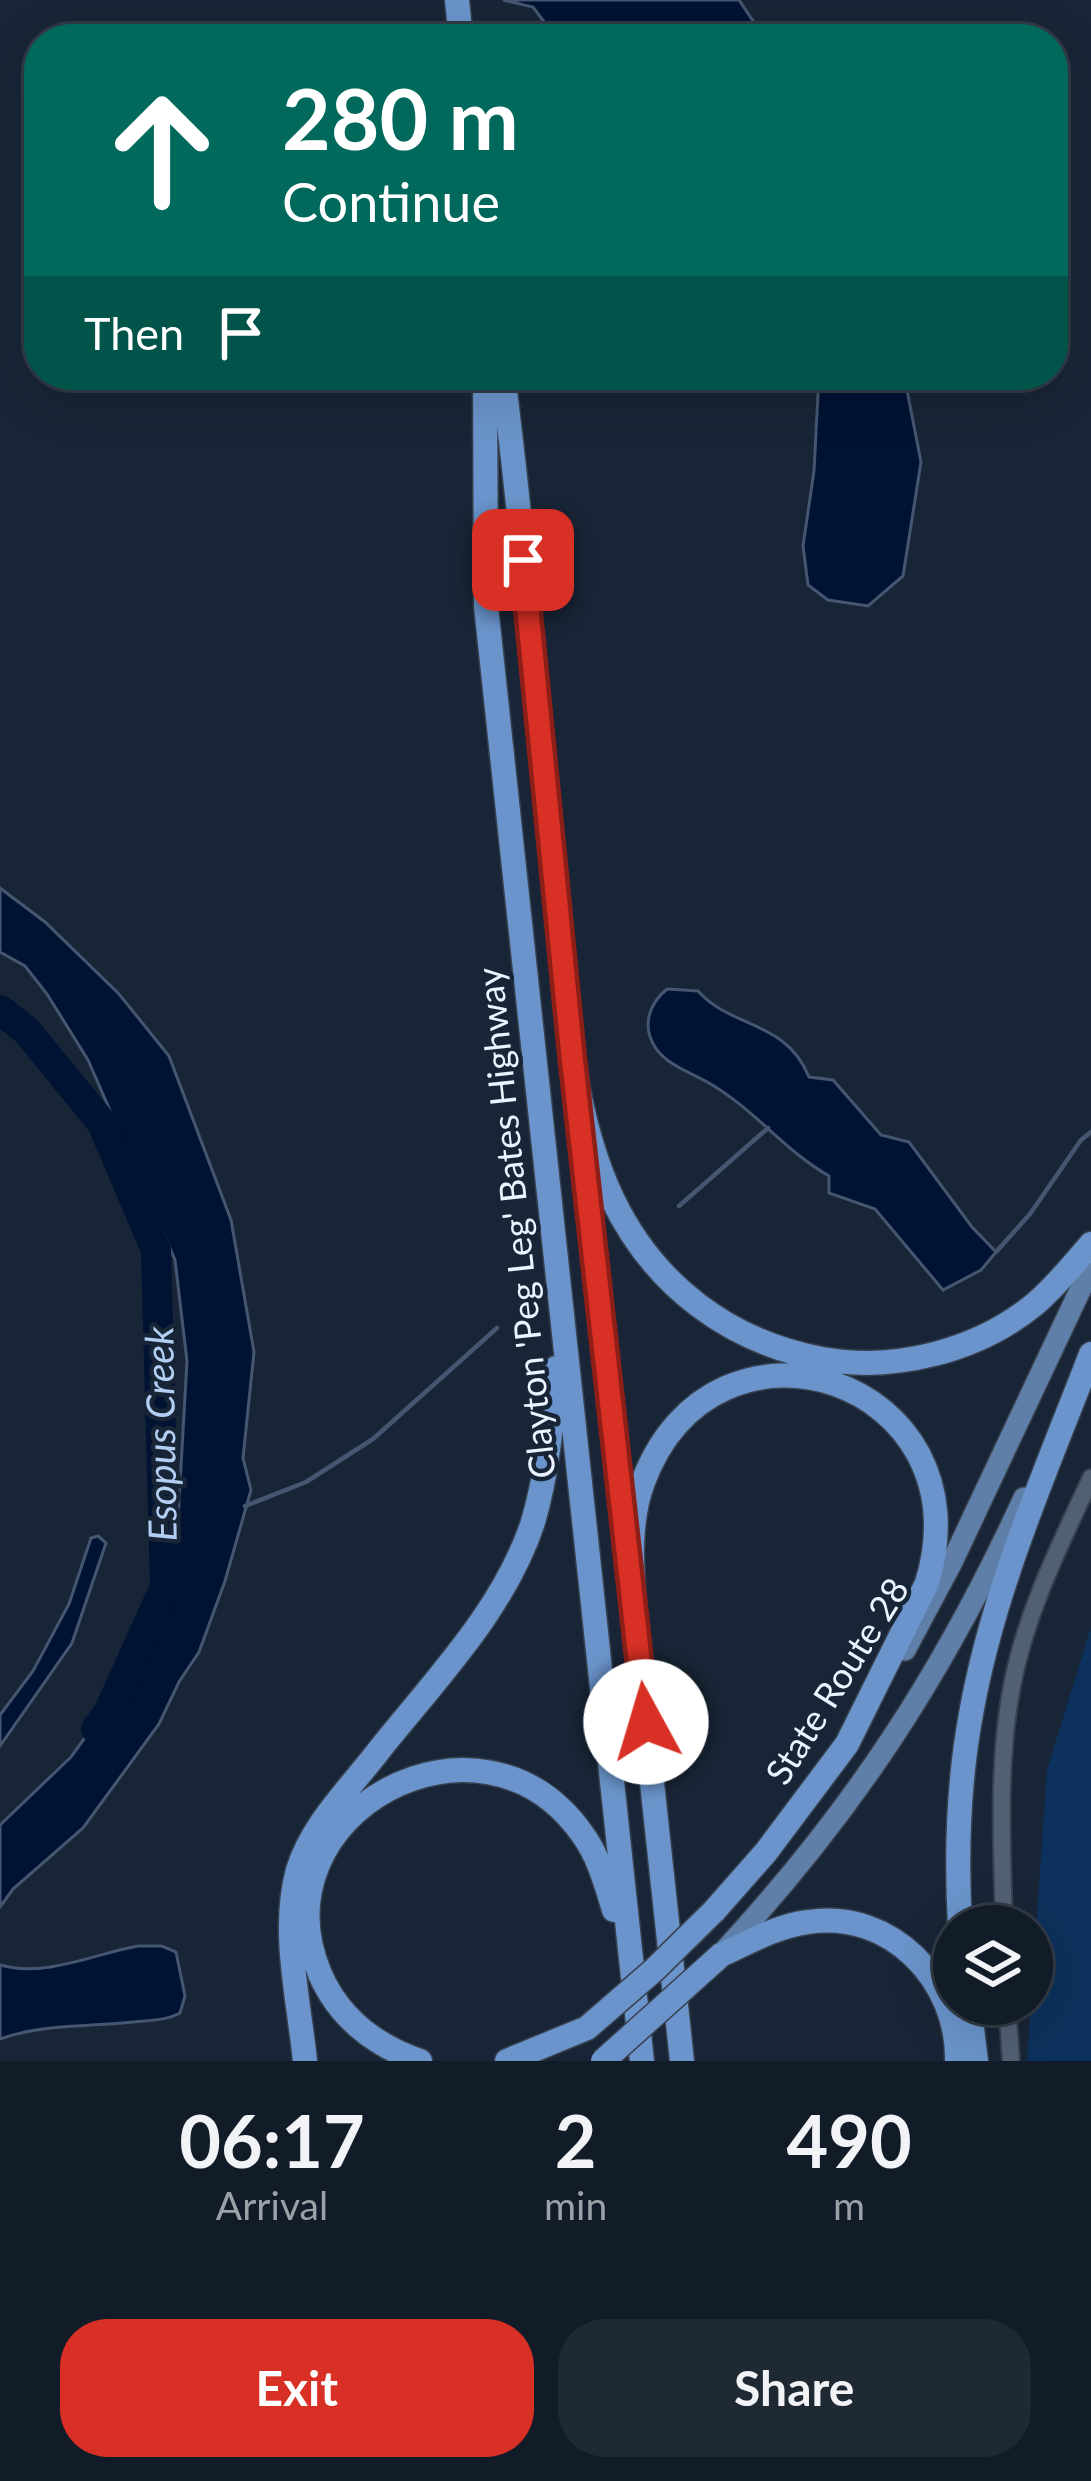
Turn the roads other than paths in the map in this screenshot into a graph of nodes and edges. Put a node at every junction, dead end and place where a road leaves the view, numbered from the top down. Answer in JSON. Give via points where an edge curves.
{"nodes":[{"id":1,"x":485,"y":390,"type":"edge"},
{"id":2,"x":505,"y":390,"type":"edge"},
{"id":3,"x":572,"y":1056,"type":"junction"},
{"id":4,"x":1091,"y":1244,"type":"edge"},
{"id":5,"x":1091,"y":1267,"type":"edge"},
{"id":6,"x":560,"y":1300,"type":"junction"},
{"id":7,"x":1091,"y":1352,"type":"edge"},
{"id":8,"x":1091,"y":1478,"type":"edge"},
{"id":9,"x":636,"y":1636,"type":"junction"},
{"id":10,"x":847,"y":1744,"type":"junction"},
{"id":11,"x":959,"y":1905,"type":"edge"},
{"id":12,"x":1004,"y":1905,"type":"edge"},
{"id":13,"x":721,"y":1955,"type":"junction"},
{"id":14,"x":632,"y":1968,"type":"junction"},
{"id":15,"x":972,"y":2025,"type":"edge"},
{"id":16,"x":1008,"y":2025,"type":"edge"},
{"id":17,"x":587,"y":2028,"type":"junction"},
{"id":18,"x":305,"y":2061,"type":"edge"},
{"id":19,"x":420,"y":2061,"type":"edge"},
{"id":20,"x":507,"y":2061,"type":"edge"},
{"id":21,"x":544,"y":2061,"type":"edge"},
{"id":22,"x":603,"y":2061,"type":"edge"},
{"id":23,"x":642,"y":2061,"type":"edge"},
{"id":24,"x":685,"y":2061,"type":"edge"},
{"id":25,"x":957,"y":2061,"type":"edge"},
{"id":26,"x":976,"y":2061,"type":"edge"},
{"id":27,"x":1011,"y":2061,"type":"edge"}],
"edges":[{"from":1,"to":6,"type":"highway","name":"Clayton 'Peg Leg' Bates Highway","via":[[486,606]]},
{"from":2,"to":3,"type":"highway"},
{"from":3,"to":4,"type":"highway","via":[[604,1179],[634,1238],[681,1293],[761,1342],[851,1362],[944,1351],[1024,1312]]},
{"from":3,"to":9,"type":"highway","name":"Clayton 'Peg Leg' Bates Highway"},
{"from":5,"to":10,"type":"main road","name":"State Route 28","via":[[952,1562]]},
{"from":6,"to":14,"type":"highway","name":"Clayton 'Peg Leg' Bates Highway"},
{"from":6,"to":18,"type":"highway","via":[[547,1463],[518,1558],[300,1863],[291,1913]]},
{"from":7,"to":11,"type":"highway","via":[[981,1664],[964,1760]]},
{"from":7,"to":13,"type":"main road","name":"State Route 28","via":[[934,1676],[846,1808]]},
{"from":8,"to":12,"type":"street","via":[[1042,1587],[1012,1685]]},
{"from":9,"to":10,"type":"highway","via":[[636,1505],[652,1461],[680,1422],[716,1393],[760,1377],[804,1376],[866,1398],[916,1448],[934,1491],[938,1535],[927,1583]]},
{"from":9,"to":24,"type":"highway","name":"Clayton 'Peg Leg' Bates Highway"},
{"from":10,"to":17,"type":"highway","name":"State Route 28","bridge":true,"via":[[714,1911]]},
{"from":13,"to":22,"type":"highway","name":"State Route 28","bridge":true},
{"from":13,"to":25,"type":"highway","via":[[811,1921],[878,1931],[931,1974],[950,2012]]},
{"from":14,"to":19,"type":"highway","via":[[597,1857],[556,1804],[498,1773],[452,1768],[407,1778],[368,1800],[326,1850],[312,1890],[310,1939],[340,2008],[377,2042]]},
{"from":14,"to":23,"type":"highway","name":"Clayton 'Peg Leg' Bates Highway"},
{"from":15,"to":26,"type":"highway"},
{"from":16,"to":27,"type":"street"},
{"from":17,"to":20,"type":"highway"},
{"from":17,"to":21,"type":"highway","name":"State Route 28"}]}
